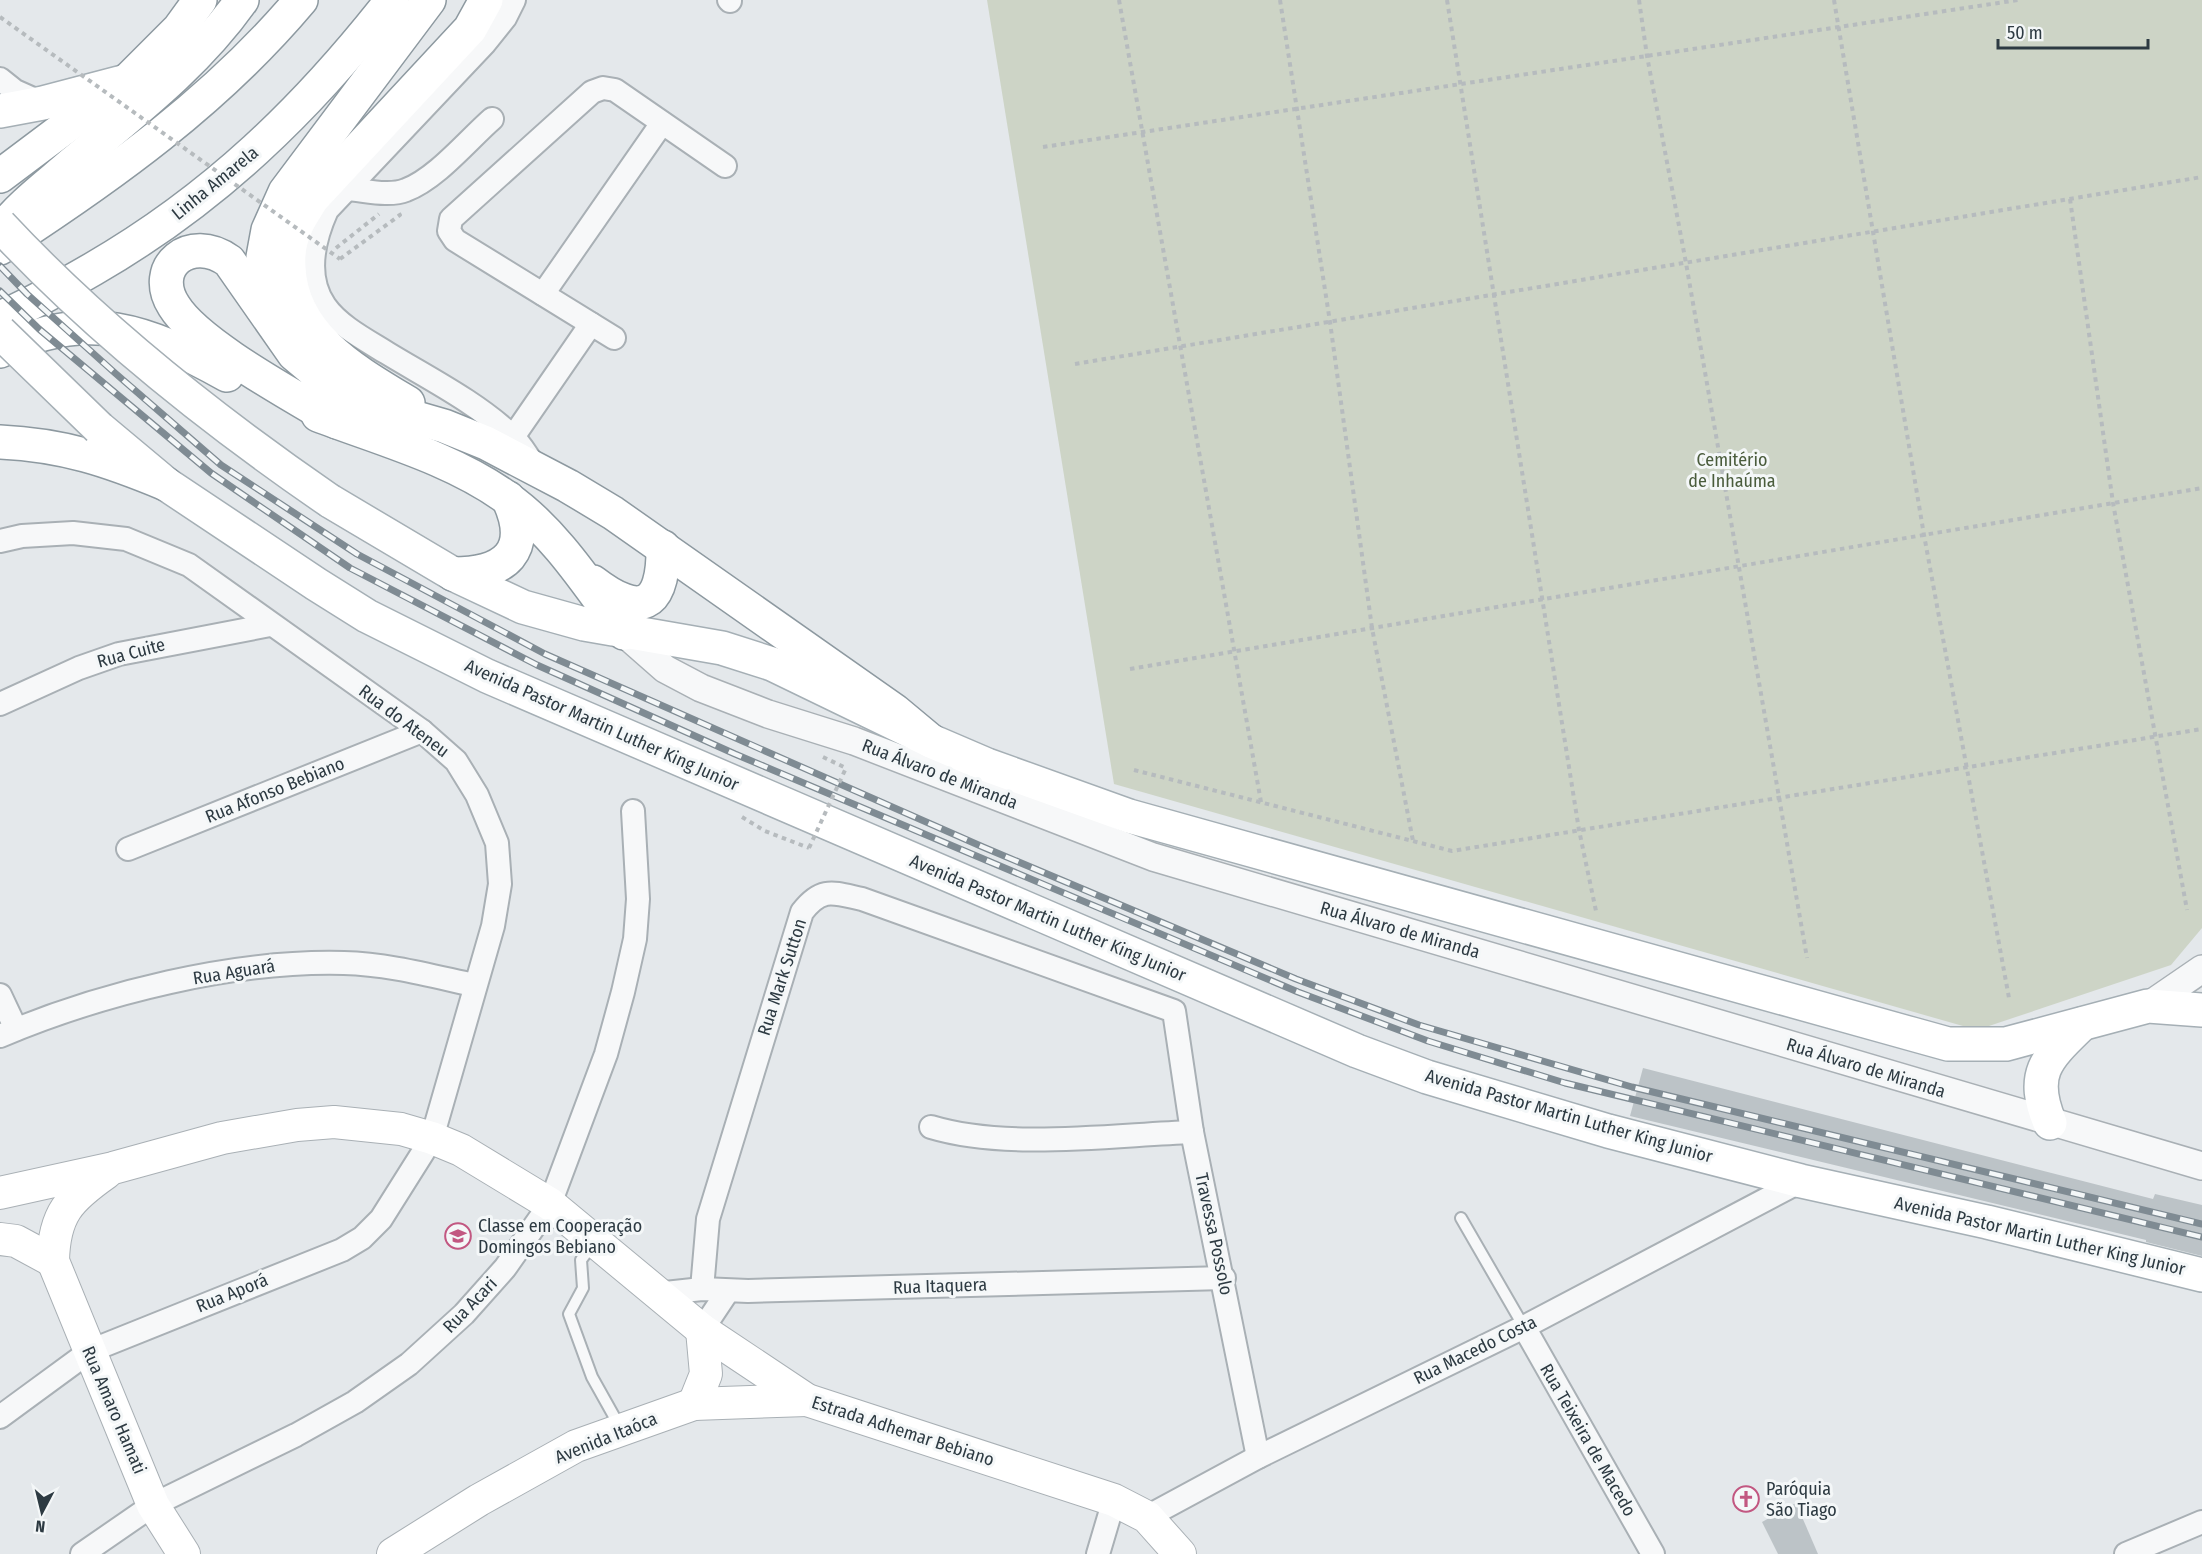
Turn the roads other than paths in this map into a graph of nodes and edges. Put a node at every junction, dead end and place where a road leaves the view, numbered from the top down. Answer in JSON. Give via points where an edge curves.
{"nodes":[{"id":1,"x":200,"y":0,"type":"edge"},
{"id":2,"x":242,"y":0,"type":"edge"},
{"id":3,"x":301,"y":0,"type":"edge"},
{"id":4,"x":392,"y":0,"type":"edge"},
{"id":5,"x":429,"y":0,"type":"edge"},
{"id":6,"x":486,"y":0,"type":"edge"},
{"id":7,"x":514,"y":0,"type":"edge"},
{"id":8,"x":0,"y":79,"type":"edge"},
{"id":9,"x":139,"y":89,"type":"junction"},
{"id":10,"x":43,"y":103,"type":"junction"},
{"id":11,"x":0,"y":111,"type":"edge"},
{"id":12,"x":492,"y":119,"type":"dead end"},
{"id":13,"x":662,"y":123,"type":"junction"},
{"id":14,"x":725,"y":166,"type":"dead end"},
{"id":15,"x":0,"y":176,"type":"edge"},
{"id":16,"x":346,"y":189,"type":"junction"},
{"id":17,"x":0,"y":194,"type":"edge"},
{"id":18,"x":0,"y":225,"type":"edge"},
{"id":19,"x":0,"y":232,"type":"edge"},
{"id":20,"x":0,"y":248,"type":"edge"},
{"id":21,"x":543,"y":294,"type":"junction"},
{"id":22,"x":13,"y":312,"type":"edge"},
{"id":23,"x":591,"y":324,"type":"junction"},
{"id":24,"x":0,"y":326,"type":"edge"},
{"id":25,"x":274,"y":329,"type":"junction"},
{"id":26,"x":0,"y":332,"type":"edge"},
{"id":27,"x":614,"y":338,"type":"dead end"},
{"id":28,"x":0,"y":351,"type":"edge"},
{"id":29,"x":337,"y":422,"type":"junction"},
{"id":30,"x":444,"y":426,"type":"junction"},
{"id":31,"x":513,"y":437,"type":"junction"},
{"id":32,"x":0,"y":442,"type":"edge"},
{"id":33,"x":537,"y":469,"type":"junction"},
{"id":34,"x":166,"y":484,"type":"junction"},
{"id":35,"x":508,"y":498,"type":"junction"},
{"id":36,"x":0,"y":541,"type":"edge"},
{"id":37,"x":663,"y":547,"type":"junction"},
{"id":38,"x":577,"y":570,"type":"junction"},
{"id":39,"x":453,"y":574,"type":"junction"},
{"id":40,"x":270,"y":625,"type":"junction"},
{"id":41,"x":624,"y":633,"type":"junction"},
{"id":42,"x":0,"y":704,"type":"edge"},
{"id":43,"x":422,"y":731,"type":"junction"},
{"id":44,"x":930,"y":741,"type":"junction"},
{"id":45,"x":633,"y":811,"type":"dead end"},
{"id":46,"x":128,"y":849,"type":"dead end"},
{"id":47,"x":2202,"y":969,"type":"edge"},
{"id":48,"x":474,"y":985,"type":"junction"},
{"id":49,"x":0,"y":995,"type":"edge"},
{"id":50,"x":2148,"y":1006,"type":"junction"},
{"id":51,"x":2202,"y":1010,"type":"edge"},
{"id":52,"x":1174,"y":1011,"type":"joint"},
{"id":53,"x":2083,"y":1023,"type":"junction"},
{"id":54,"x":8,"y":1032,"type":"edge"},
{"id":55,"x":2050,"y":1123,"type":"junction"},
{"id":56,"x":931,"y":1126,"type":"dead end"},
{"id":57,"x":1192,"y":1132,"type":"junction"},
{"id":58,"x":432,"y":1138,"type":"junction"},
{"id":59,"x":2202,"y":1166,"type":"edge"},
{"id":60,"x":113,"y":1168,"type":"junction"},
{"id":61,"x":1801,"y":1181,"type":"junction"},
{"id":62,"x":0,"y":1193,"type":"edge"},
{"id":63,"x":550,"y":1204,"type":"junction"},
{"id":64,"x":1461,"y":1218,"type":"dead end"},
{"id":65,"x":0,"y":1239,"type":"edge"},
{"id":66,"x":595,"y":1242,"type":"junction"},
{"id":67,"x":53,"y":1261,"type":"junction"},
{"id":68,"x":2202,"y":1275,"type":"edge"},
{"id":69,"x":1224,"y":1278,"type":"junction"},
{"id":70,"x":702,"y":1289,"type":"junction"},
{"id":71,"x":728,"y":1291,"type":"junction"},
{"id":72,"x":656,"y":1294,"type":"junction"},
{"id":73,"x":1524,"y":1327,"type":"junction"},
{"id":74,"x":702,"y":1330,"type":"junction"},
{"id":75,"x":90,"y":1351,"type":"junction"},
{"id":76,"x":807,"y":1400,"type":"junction"},
{"id":77,"x":694,"y":1404,"type":"junction"},
{"id":78,"x":0,"y":1417,"type":"edge"},
{"id":79,"x":621,"y":1430,"type":"junction"},
{"id":80,"x":1258,"y":1456,"type":"junction"},
{"id":81,"x":1114,"y":1500,"type":"junction"},
{"id":82,"x":153,"y":1505,"type":"junction"},
{"id":83,"x":1147,"y":1517,"type":"junction"},
{"id":84,"x":2202,"y":1522,"type":"edge"},
{"id":85,"x":2156,"y":1548,"type":"edge"},
{"id":86,"x":409,"y":1551,"type":"edge"},
{"id":87,"x":82,"y":1554,"type":"edge"},
{"id":88,"x":184,"y":1554,"type":"edge"},
{"id":89,"x":1098,"y":1554,"type":"edge"},
{"id":90,"x":1180,"y":1554,"type":"edge"},
{"id":91,"x":1653,"y":1554,"type":"edge"},
{"id":92,"x":2126,"y":1554,"type":"edge"}],
"edges":[{"from":1,"to":9,"type":"main road","via":[[171,37]]},
{"from":2,"to":9,"type":"main road","via":[[201,52]]},
{"from":3,"to":20,"type":"main road","via":[[255,53],[177,123],[125,164]]},
{"from":4,"to":22,"type":"main road","name":"Linha Amarela","via":[[312,97],[214,188],[110,259]]},
{"from":5,"to":25,"type":"main road","via":[[285,192],[268,230],[263,257],[264,286]]},
{"from":6,"to":30,"type":"main road","via":[[470,29],[312,199],[295,228],[288,253],[297,310],[315,335],[372,381]]},
{"from":7,"to":16,"type":"street","via":[[484,44]]},
{"from":8,"to":10,"type":"street","via":[[15,92]]},
{"from":9,"to":10,"type":"main road"},
{"from":9,"to":15,"type":"main road"},
{"from":9,"to":17,"type":"main road","via":[[92,129]]},
{"from":9,"to":19,"type":"main road"},
{"from":10,"to":11,"type":"main road"},
{"from":12,"to":16,"type":"street","via":[[433,173],[406,190],[393,193]]},
{"from":13,"to":14,"type":"street"},
{"from":13,"to":21,"type":"street"},
{"from":13,"to":21,"type":"street","via":[[615,90],[603,88],[592,92],[451,219],[449,231],[455,240]]},
{"from":16,"to":31,"type":"street","via":[[327,210],[316,234],[314,270],[325,305],[360,336]]},
{"from":18,"to":39,"type":"main road","bridge":true,"via":[[107,330],[270,460],[330,501]]},
{"from":21,"to":23,"type":"street"},
{"from":22,"to":24,"type":"main road","name":"Linha Amarela"},
{"from":23,"to":27,"type":"street"},
{"from":23,"to":31,"type":"street"},
{"from":25,"to":29,"type":"main road","via":[[229,261],[216,252],[188,251],[172,266],[167,278],[168,291],[186,322],[221,349]]},
{"from":25,"to":30,"type":"main road","via":[[294,354],[337,390],[368,404]]},
{"from":26,"to":34,"type":"main road","name":"Avenida Pastor Martin Luther King Junior","bridge":true,"via":[[99,428]]},
{"from":28,"to":29,"type":"main road","via":[[68,328],[133,332],[169,344],[271,396]]},
{"from":29,"to":35,"type":"main road","via":[[444,463]]},
{"from":30,"to":33,"type":"main road"},
{"from":31,"to":33,"type":"street"},
{"from":32,"to":34,"type":"main road","via":[[62,448],[113,462]]},
{"from":33,"to":37,"type":"main road"},
{"from":34,"to":61,"type":"main road","name":"Avenida Pastor Martin Luther King Junior","via":[[367,616],[487,676],[1357,1051],[1534,1111]]},
{"from":35,"to":38,"type":"main road","via":[[541,528]]},
{"from":35,"to":39,"type":"main road","via":[[517,528],[510,555],[489,572]]},
{"from":36,"to":40,"type":"street","name":"Rua do Ateneu","via":[[73,533],[126,539],[189,565]]},
{"from":37,"to":38,"type":"main road","via":[[661,581],[652,597],[644,602],[634,604],[613,597]]},
{"from":37,"to":44,"type":"main road","via":[[895,711]]},
{"from":38,"to":41,"type":"main road"},
{"from":39,"to":41,"type":"main road","via":[[523,607]]},
{"from":40,"to":42,"type":"street","name":"Rua Cuite","via":[[119,654]]},
{"from":40,"to":43,"type":"street","name":"Rua do Ateneu"},
{"from":41,"to":44,"type":"main road","via":[[722,648],[772,664]]},
{"from":41,"to":55,"type":"street","name":"Rua Álvaro de Miranda","via":[[665,669],[701,688],[854,741],[1153,857]]},
{"from":43,"to":46,"type":"street","name":"Rua Afonso Bebiano"},
{"from":43,"to":48,"type":"street","name":"Rua do Ateneu","via":[[456,761],[477,795],[497,843],[500,884],[493,927]]},
{"from":44,"to":53,"type":"main road","via":[[1129,816],[1948,1044],[2006,1044]]},
{"from":45,"to":63,"type":"street","name":"Rua Acari","via":[[638,899],[635,939],[606,1054]]},
{"from":47,"to":50,"type":"street"},
{"from":48,"to":54,"type":"street","name":"Rua Aguará","via":[[347,963],[279,963],[197,976],[124,994]]},
{"from":48,"to":58,"type":"street","name":"Rua do Ateneu"},
{"from":49,"to":54,"type":"street"},
{"from":50,"to":51,"type":"main road"},
{"from":50,"to":53,"type":"main road"},
{"from":52,"to":57,"type":"street","name":"Travessa Possolo"},
{"from":52,"to":70,"type":"street","name":"Rua Mark Sutton","via":[[862,899],[829,892],[812,898],[793,937],[708,1219]]},
{"from":53,"to":55,"type":"main road","via":[[2055,1050],[2044,1067],[2041,1101]]},
{"from":55,"to":59,"type":"street","name":"Rua Álvaro de Miranda"},
{"from":56,"to":57,"type":"street","via":[[977,1138],[1017,1139]]},
{"from":57,"to":69,"type":"street","name":"Travessa Possolo"},
{"from":58,"to":60,"type":"main road","name":"Estrada Adhemar Bebiano","via":[[372,1125],[297,1125],[222,1138]]},
{"from":58,"to":63,"type":"main road","name":"Estrada Adhemar Bebiano","via":[[478,1160]]},
{"from":58,"to":75,"type":"street","name":"Rua Aporá","via":[[381,1219],[362,1238],[302,1267]]},
{"from":60,"to":62,"type":"main road","name":"Estrada Adhemar Bebiano"},
{"from":60,"to":67,"type":"main road","name":"Estrada Adhemar Bebiano","via":[[81,1190],[65,1208],[57,1225]]},
{"from":61,"to":68,"type":"main road","name":"Avenida Pastor Martin Luther King Junior"},
{"from":61,"to":73,"type":"street","name":"Rua Macedo Costa"},
{"from":63,"to":66,"type":"main road","name":"Estrada Adhemar Bebiano"},
{"from":63,"to":82,"type":"street","name":"Rua Acari","via":[[505,1268],[464,1314],[410,1364],[355,1402],[296,1435]]},
{"from":64,"to":73,"type":"lane"},
{"from":65,"to":67,"type":"main road","via":[[16,1241]]},
{"from":66,"to":72,"type":"main road","name":"Estrada Adhemar Bebiano"},
{"from":66,"to":79,"type":"lane","via":[[581,1260],[583,1288],[569,1314],[592,1377]]},
{"from":67,"to":75,"type":"main road","name":"Rua Amaro Hamati"},
{"from":69,"to":71,"type":"street","name":"Rua Itaquera"},
{"from":69,"to":80,"type":"street","name":"Travessa Possolo"},
{"from":70,"to":71,"type":"street","name":"Rua Itaquera"},
{"from":70,"to":72,"type":"street","name":"Rua Itaquera"},
{"from":71,"to":74,"type":"street"},
{"from":72,"to":74,"type":"main road","name":"Estrada Adhemar Bebiano"},
{"from":73,"to":80,"type":"street","name":"Rua Macedo Costa"},
{"from":73,"to":91,"type":"street","name":"Rua Teixeira de Macedo"},
{"from":74,"to":76,"type":"main road","name":"Estrada Adhemar Bebiano"},
{"from":74,"to":77,"type":"main road","via":[[706,1374]]},
{"from":75,"to":78,"type":"street","name":"Rua Aporá"},
{"from":75,"to":82,"type":"main road","name":"Rua Amaro Hamati"},
{"from":76,"to":77,"type":"main road","name":"Avenida Itaóca"},
{"from":76,"to":81,"type":"main road","name":"Estrada Adhemar Bebiano"},
{"from":77,"to":79,"type":"main road","name":"Avenida Itaóca"},
{"from":79,"to":86,"type":"main road","name":"Avenida Itaóca","via":[[576,1446],[479,1500]]},
{"from":80,"to":83,"type":"street","name":"Rua Macedo Costa"},
{"from":81,"to":83,"type":"main road","name":"Estrada Adhemar Bebiano"},
{"from":81,"to":89,"type":"street"},
{"from":82,"to":87,"type":"street","name":"Rua Acari"},
{"from":82,"to":88,"type":"main road","name":"Rua Amaro Hamati"},
{"from":83,"to":90,"type":"main road","name":"Estrada Adhemar Bebiano"},
{"from":84,"to":85,"type":"street"},
{"from":85,"to":92,"type":"street"}]}
